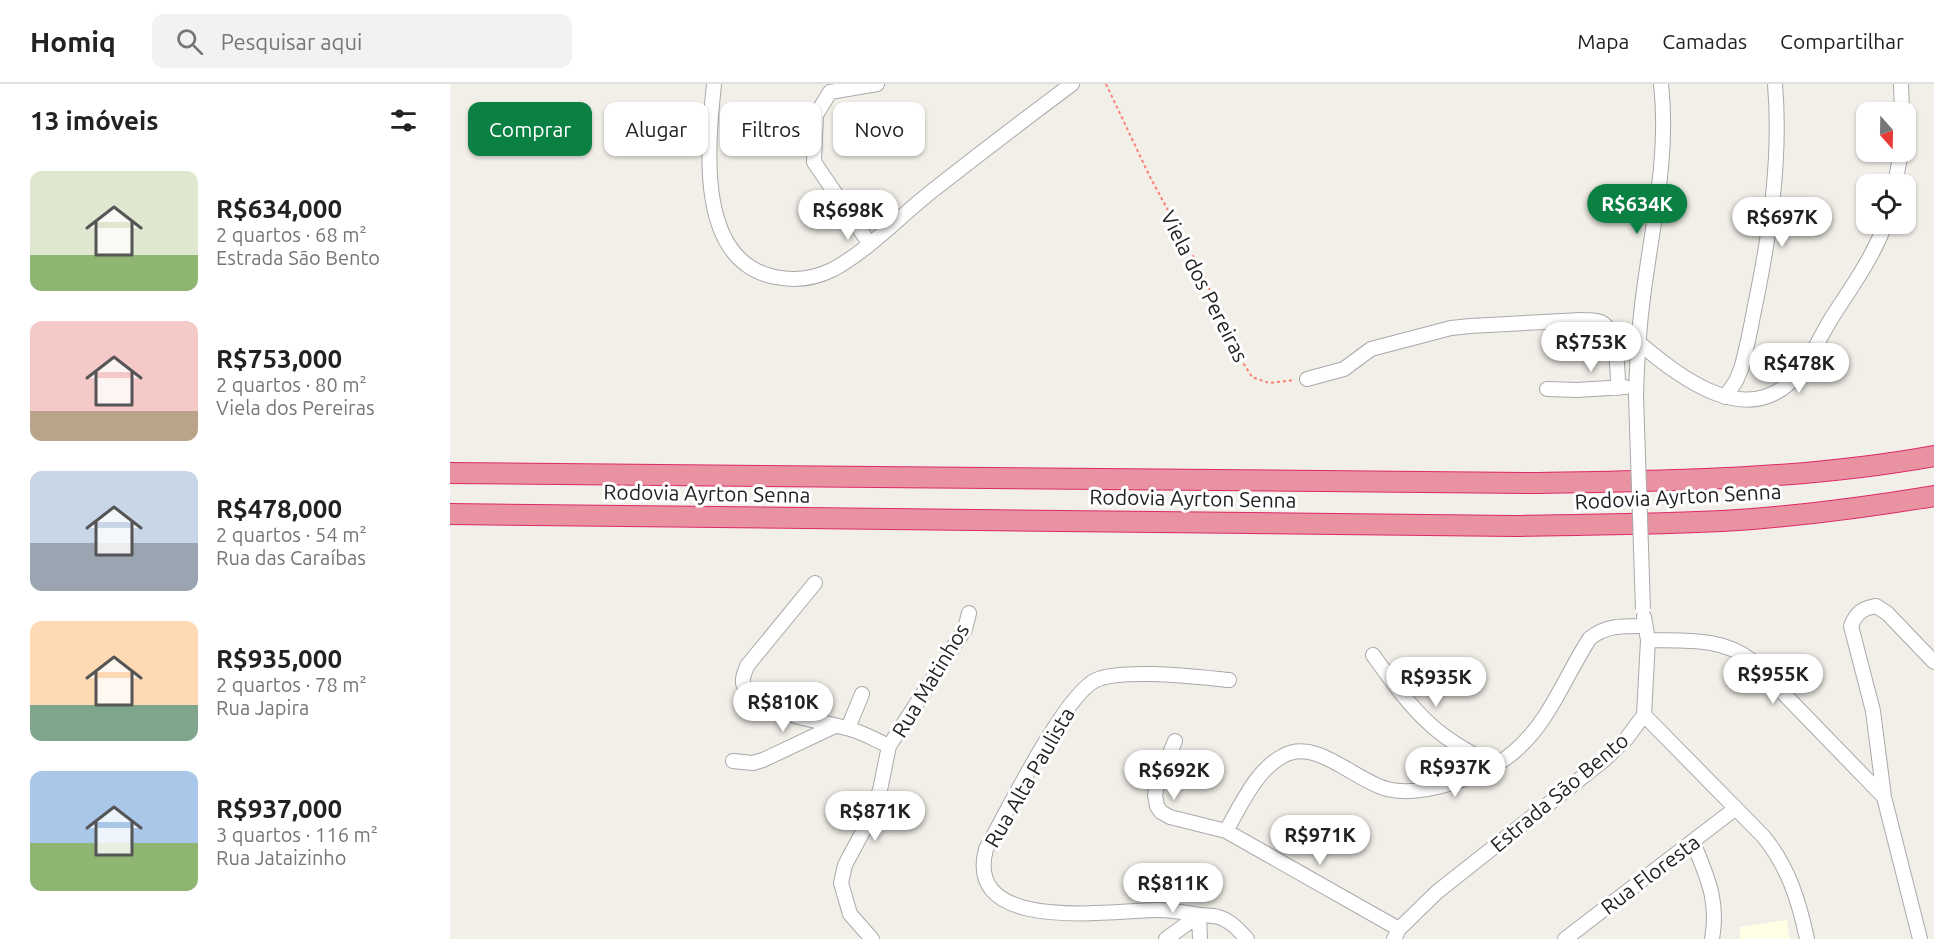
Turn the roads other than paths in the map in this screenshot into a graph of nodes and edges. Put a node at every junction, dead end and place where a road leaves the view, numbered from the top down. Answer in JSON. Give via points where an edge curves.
{"nodes":[{"id":1,"x":714,"y":84,"type":"edge"},
{"id":2,"x":877,"y":84,"type":"edge"},
{"id":3,"x":1072,"y":84,"type":"edge"},
{"id":4,"x":1661,"y":84,"type":"edge"},
{"id":5,"x":1775,"y":84,"type":"edge"},
{"id":6,"x":1901,"y":84,"type":"edge"},
{"id":7,"x":1902,"y":102,"type":"edge"},
{"id":8,"x":1880,"y":234,"type":"edge"},
{"id":9,"x":869,"y":243,"type":"junction"},
{"id":10,"x":1639,"y":343,"type":"junction"},
{"id":11,"x":1307,"y":379,"type":"road end"},
{"id":12,"x":1618,"y":388,"type":"junction"},
{"id":13,"x":1547,"y":389,"type":"dead end"},
{"id":14,"x":1636,"y":391,"type":"junction"},
{"id":15,"x":1725,"y":397,"type":"junction"},
{"id":16,"x":1934,"y":456,"type":"edge"},
{"id":17,"x":450,"y":473,"type":"edge"},
{"id":18,"x":1934,"y":495,"type":"edge"},
{"id":19,"x":450,"y":514,"type":"edge"},
{"id":20,"x":815,"y":583,"type":"dead end"},
{"id":21,"x":969,"y":613,"type":"dead end"},
{"id":22,"x":1644,"y":626,"type":"junction"},
{"id":23,"x":1648,"y":640,"type":"junction"},
{"id":24,"x":1373,"y":655,"type":"dead end"},
{"id":25,"x":1934,"y":662,"type":"edge"},
{"id":26,"x":1229,"y":680,"type":"dead end"},
{"id":27,"x":862,"y":694,"type":"dead end"},
{"id":28,"x":1644,"y":715,"type":"junction"},
{"id":29,"x":841,"y":727,"type":"junction"},
{"id":30,"x":1175,"y":741,"type":"dead end"},
{"id":31,"x":889,"y":746,"type":"junction"},
{"id":32,"x":733,"y":761,"type":"dead end"},
{"id":33,"x":1495,"y":766,"type":"junction"},
{"id":34,"x":1884,"y":797,"type":"junction"},
{"id":35,"x":1736,"y":808,"type":"junction"},
{"id":36,"x":1226,"y":831,"type":"junction"},
{"id":37,"x":1693,"y":842,"type":"junction"},
{"id":38,"x":1199,"y":915,"type":"junction"},
{"id":39,"x":1396,"y":934,"type":"edge"},
{"id":40,"x":872,"y":939,"type":"edge"},
{"id":41,"x":1166,"y":939,"type":"edge"},
{"id":42,"x":1200,"y":939,"type":"edge"},
{"id":43,"x":1247,"y":939,"type":"edge"},
{"id":44,"x":1564,"y":939,"type":"edge"},
{"id":45,"x":1712,"y":939,"type":"edge"},
{"id":46,"x":1807,"y":939,"type":"edge"},
{"id":47,"x":1920,"y":939,"type":"edge"}],
"edges":[{"from":1,"to":9,"type":"street","via":[[709,173],[725,242],[734,255],[765,275],[791,280],[831,270]]},
{"from":2,"to":9,"type":"street","via":[[830,92],[816,115],[814,162]]},
{"from":3,"to":9,"type":"street"},
{"from":4,"to":10,"type":"street","via":[[1664,148]]},
{"from":5,"to":15,"type":"street","via":[[1775,180],[1764,265],[1741,369]]},
{"from":6,"to":7,"type":"street"},
{"from":8,"to":15,"type":"street","via":[[1798,374],[1768,397]]},
{"from":10,"to":14,"type":"street"},
{"from":10,"to":15,"type":"street","via":[[1674,372]]},
{"from":11,"to":12,"type":"street","via":[[1344,369],[1371,349],[1451,328],[1581,320],[1599,321],[1610,331]]},
{"from":12,"to":13,"type":"street"},
{"from":12,"to":14,"type":"street"},
{"from":14,"to":22,"type":"street","name":"Estrada São Bento","bridge":true},
{"from":16,"to":17,"type":"highway","name":"Rodovia Ayrton Senna","via":[[1677,482]]},
{"from":18,"to":19,"type":"highway","name":"Rodovia Ayrton Senna","via":[[1754,519],[1515,526]]},
{"from":20,"to":29,"type":"street","via":[[747,666],[742,681],[751,697],[770,707]]},
{"from":21,"to":31,"type":"street","name":"Rua Matinhos","via":[[965,629]]},
{"from":22,"to":23,"type":"street","name":"Estrada São Bento"},
{"from":22,"to":33,"type":"street","via":[[1612,627],[1590,638],[1535,730]]},
{"from":23,"to":28,"type":"street","name":"Estrada São Bento"},
{"from":23,"to":34,"type":"street","via":[[1713,642],[1741,652]]},
{"from":24,"to":33,"type":"street","via":[[1433,727]]},
{"from":25,"to":34,"type":"street","via":[[1876,606],[1855,615],[1851,626],[1873,711]]},
{"from":26,"to":38,"type":"street","name":"Rua Alta Paulista","via":[[1130,675],[1097,680],[1087,686],[1036,758],[982,863],[989,887],[1019,906],[1074,914],[1158,910]]},
{"from":27,"to":29,"type":"street"},
{"from":28,"to":35,"type":"street"},
{"from":28,"to":39,"type":"street","name":"Estrada São Bento","via":[[1604,760],[1437,892]]},
{"from":29,"to":31,"type":"street"},
{"from":29,"to":32,"type":"street","via":[[763,760]]},
{"from":30,"to":36,"type":"street","via":[[1158,782],[1157,806],[1170,817]]},
{"from":31,"to":40,"type":"street","via":[[880,790],[845,865],[841,883],[850,914]]},
{"from":33,"to":36,"type":"street","via":[[1434,787],[1389,789],[1365,781],[1320,755],[1297,751],[1285,754],[1259,776]]},
{"from":34,"to":47,"type":"street"},
{"from":35,"to":37,"type":"street","name":"Rua Floresta"},
{"from":35,"to":46,"type":"street","via":[[1769,843],[1786,872],[1797,897]]},
{"from":36,"to":39,"type":"street"},
{"from":37,"to":44,"type":"street","name":"Rua Floresta"},
{"from":37,"to":45,"type":"street","via":[[1715,906]]},
{"from":38,"to":41,"type":"street"},
{"from":38,"to":42,"type":"street"},
{"from":38,"to":43,"type":"street","name":"Rua Alta Paulista","via":[[1218,916]]}]}
